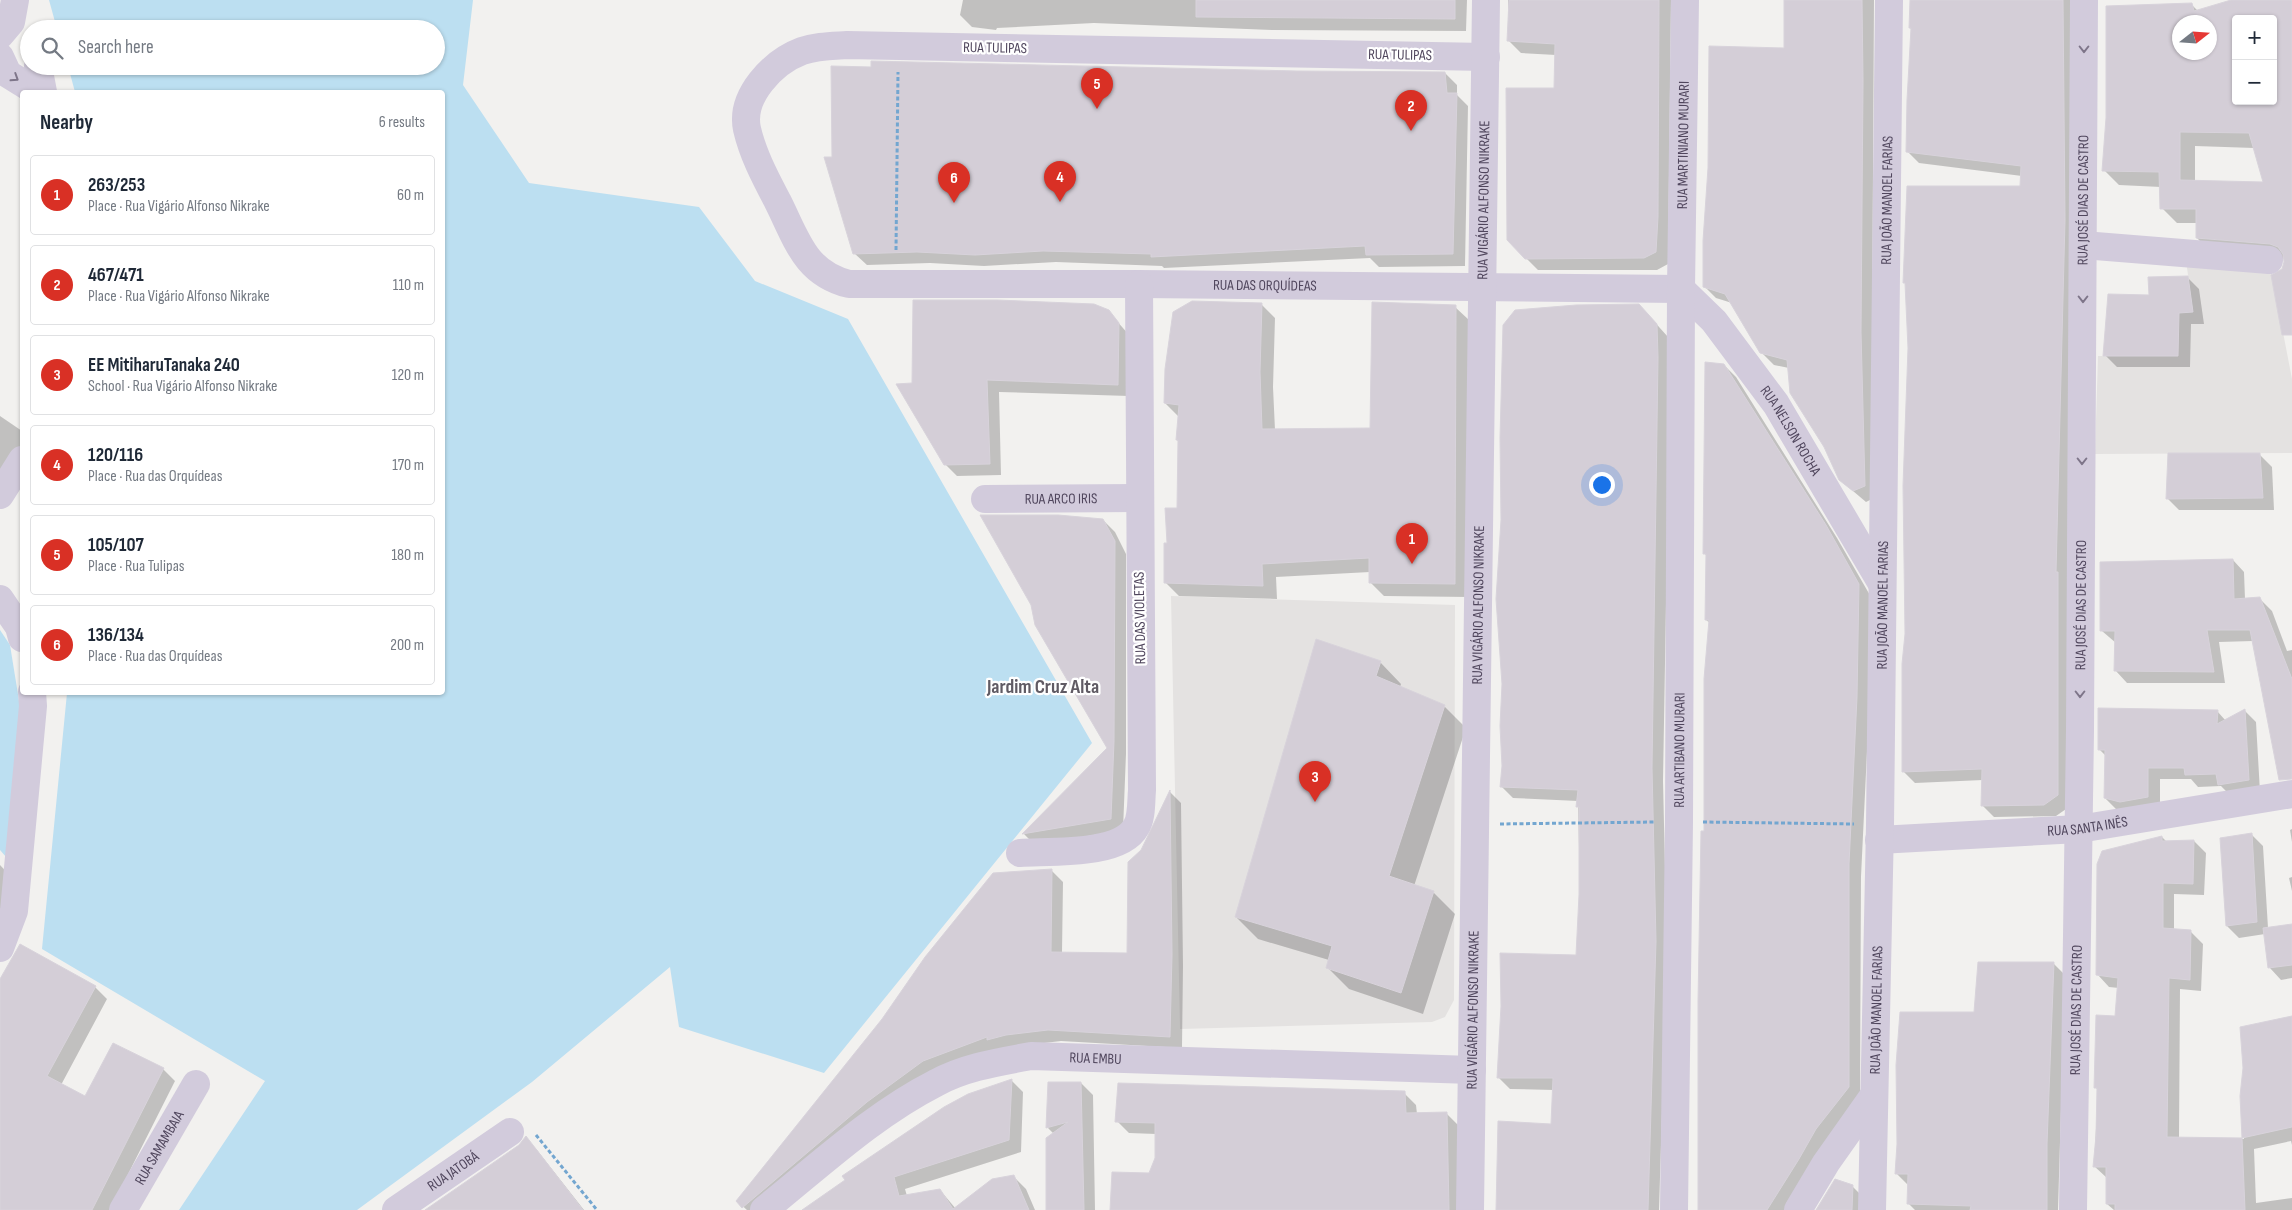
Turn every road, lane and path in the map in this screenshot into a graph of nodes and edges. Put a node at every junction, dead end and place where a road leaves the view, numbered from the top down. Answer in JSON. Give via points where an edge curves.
{"nodes":[{"id":1,"x":1486,"y":0,"type":"edge"},
{"id":2,"x":1685,"y":0,"type":"edge"},
{"id":3,"x":1888,"y":0,"type":"edge"},
{"id":4,"x":2084,"y":0,"type":"edge"},
{"id":5,"x":15,"y":1,"type":"edge"},
{"id":6,"x":23,"y":20,"type":"edge"},
{"id":7,"x":0,"y":36,"type":"edge"},
{"id":8,"x":0,"y":57,"type":"edge"},
{"id":9,"x":1486,"y":57,"type":"junction"},
{"id":10,"x":898,"y":68,"type":"dead end"},
{"id":11,"x":40,"y":75,"type":"edge"},
{"id":12,"x":35,"y":90,"type":"edge"},
{"id":13,"x":43,"y":90,"type":"edge"},
{"id":14,"x":2083,"y":246,"type":"junction"},
{"id":15,"x":896,"y":250,"type":"dead end"},
{"id":16,"x":2269,"y":260,"type":"dead end"},
{"id":17,"x":849,"y":284,"type":"joint"},
{"id":18,"x":1139,"y":284,"type":"junction"},
{"id":19,"x":1481,"y":288,"type":"junction"},
{"id":20,"x":1681,"y":289,"type":"junction"},
{"id":21,"x":20,"y":463,"type":"edge"},
{"id":22,"x":0,"y":495,"type":"edge"},
{"id":23,"x":1139,"y":498,"type":"junction"},
{"id":24,"x":984,"y":499,"type":"dead end"},
{"id":25,"x":1882,"y":584,"type":"junction"},
{"id":26,"x":0,"y":599,"type":"edge"},
{"id":27,"x":20,"y":631,"type":"edge"},
{"id":28,"x":32,"y":695,"type":"edge"},
{"id":29,"x":2288,"y":791,"type":"edge"},
{"id":30,"x":1679,"y":822,"type":"junction"},
{"id":31,"x":1475,"y":825,"type":"junction"},
{"id":32,"x":2079,"y":830,"type":"junction"},
{"id":33,"x":1880,"y":832,"type":"junction"},
{"id":34,"x":1020,"y":853,"type":"dead end"},
{"id":35,"x":1,"y":946,"type":"edge"},
{"id":36,"x":1472,"y":1070,"type":"junction"},
{"id":37,"x":196,"y":1084,"type":"dead end"},
{"id":38,"x":1874,"y":1095,"type":"junction"},
{"id":39,"x":510,"y":1132,"type":"joint"},
{"id":40,"x":123,"y":1210,"type":"edge"},
{"id":41,"x":396,"y":1210,"type":"edge"},
{"id":42,"x":596,"y":1210,"type":"edge"},
{"id":43,"x":764,"y":1210,"type":"edge"},
{"id":44,"x":1470,"y":1210,"type":"edge"},
{"id":45,"x":1674,"y":1210,"type":"edge"},
{"id":46,"x":1798,"y":1210,"type":"edge"},
{"id":47,"x":1872,"y":1210,"type":"edge"},
{"id":48,"x":2074,"y":1210,"type":"edge"}],
"edges":[{"from":1,"to":9,"type":"street","name":"RUA VIGÁRIO ALFONSO NIKRAKE"},
{"from":2,"to":20,"type":"street","name":"RUA MARTINIANO MURARI"},
{"from":3,"to":25,"type":"street","name":"RUA JOÃO MANOEL FARIAS"},
{"from":4,"to":14,"type":"street","name":"RUA JOSÉ DIAS DE CASTRO","one_way":true},
{"from":5,"to":6,"type":"street"},
{"from":5,"to":7,"type":"street","via":[[11,22]]},
{"from":8,"to":12,"type":"street","one_way":true,"via":[[8,74]]},
{"from":9,"to":17,"type":"street","name":"RUA TULIPAS","via":[[847,45],[800,52],[756,88],[746,111],[746,128],[756,160],[805,256],[820,272]]},
{"from":9,"to":19,"type":"street","name":"RUA VIGÁRIO ALFONSO NIKRAKE"},
{"from":10,"to":15,"type":"path"},
{"from":11,"to":13,"type":"street"},
{"from":14,"to":16,"type":"street"},
{"from":14,"to":32,"type":"street","name":"RUA JOSÉ DIAS DE CASTRO","one_way":true},
{"from":17,"to":18,"type":"street","name":"RUA DAS ORQUÍDEAS"},
{"from":18,"to":19,"type":"street","name":"RUA DAS ORQUÍDEAS"},
{"from":18,"to":23,"type":"street","name":"RUA DAS VIOLETAS"},
{"from":19,"to":20,"type":"street","name":"RUA DAS ORQUÍDEAS"},
{"from":19,"to":31,"type":"street","name":"RUA VIGÁRIO ALFONSO NIKRAKE"},
{"from":20,"to":25,"type":"street","name":"RUA NELSON ROCHA","via":[[1714,321],[1776,404]]},
{"from":20,"to":30,"type":"street","name":"RUA ARTIBANO MURARI"},
{"from":21,"to":22,"type":"street"},
{"from":23,"to":24,"type":"street","name":"RUA ARCO IRIS"},
{"from":23,"to":34,"type":"street","name":"RUA DAS VIOLETAS","via":[[1142,790],[1137,826],[1130,836],[1107,847]]},
{"from":25,"to":33,"type":"street","name":"RUA JOÃO MANOEL FARIAS"},
{"from":26,"to":27,"type":"street"},
{"from":28,"to":35,"type":"street","via":[[14,911]]},
{"from":29,"to":32,"type":"street","name":"RUA SANTA INÊS"},
{"from":30,"to":31,"type":"path"},
{"from":30,"to":33,"type":"path"},
{"from":30,"to":45,"type":"street","name":"RUA ARTIBANO MURARI"},
{"from":31,"to":36,"type":"street","name":"RUA VIGÁRIO ALFONSO NIKRAKE"},
{"from":32,"to":33,"type":"street","name":"RUA SANTA INÊS"},
{"from":32,"to":48,"type":"street","name":"RUA JOSÉ DIAS DE CASTRO"},
{"from":33,"to":38,"type":"street","name":"RUA JOÃO MANOEL FARIAS"},
{"from":36,"to":43,"type":"street","name":"RUA EMBU","via":[[1031,1056],[982,1066],[937,1082],[888,1111]]},
{"from":36,"to":44,"type":"street","name":"RUA VIGÁRIO ALFONSO NIKRAKE"},
{"from":37,"to":40,"type":"street","name":"RUA SAMAMBAIA"},
{"from":38,"to":46,"type":"street","via":[[1826,1163]]},
{"from":38,"to":47,"type":"street","name":"RUA JOÃO MANOEL FARIAS"},
{"from":39,"to":41,"type":"street","name":"RUA JATOBÁ"},
{"from":39,"to":42,"type":"path","via":[[532,1130]]}]}
